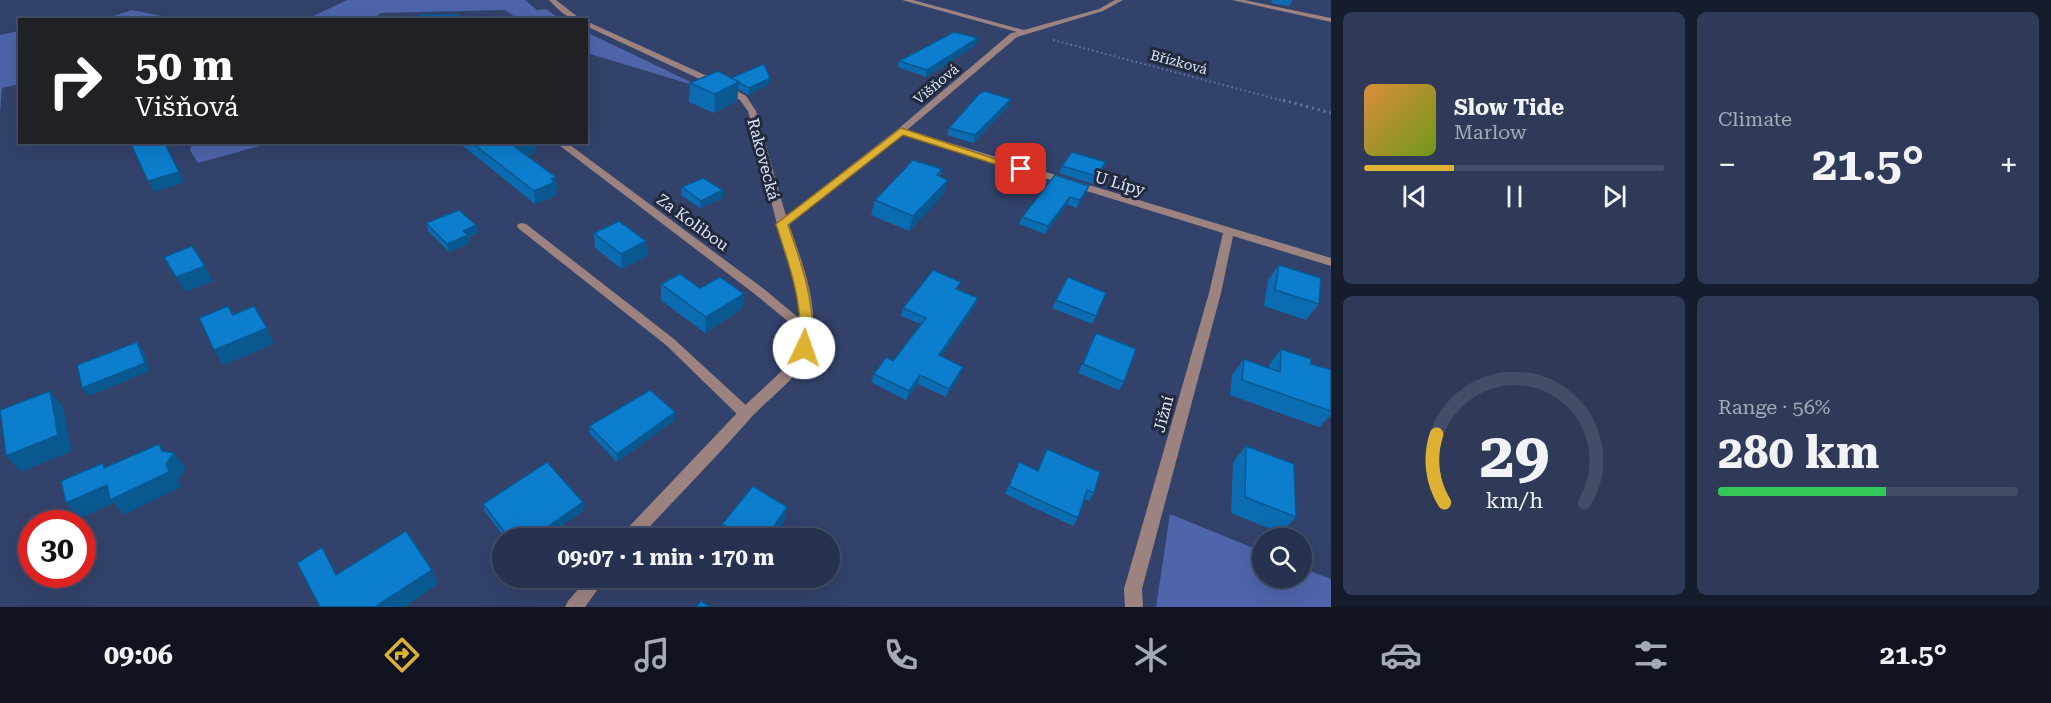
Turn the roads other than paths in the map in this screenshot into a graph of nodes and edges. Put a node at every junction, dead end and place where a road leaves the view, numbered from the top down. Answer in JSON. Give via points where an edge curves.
{"nodes":[{"id":1,"x":552,"y":0,"type":"edge"},
{"id":2,"x":905,"y":0,"type":"edge"},
{"id":3,"x":1120,"y":0,"type":"edge"},
{"id":4,"x":1235,"y":0,"type":"edge"},
{"id":5,"x":575,"y":18,"type":"edge"},
{"id":6,"x":1331,"y":20,"type":"edge"},
{"id":7,"x":588,"y":24,"type":"edge"},
{"id":8,"x":1021,"y":31,"type":"junction"},
{"id":9,"x":901,"y":131,"type":"junction"},
{"id":10,"x":562,"y":144,"type":"edge"},
{"id":11,"x":782,"y":224,"type":"junction"},
{"id":12,"x":522,"y":226,"type":"dead end"},
{"id":13,"x":1229,"y":230,"type":"junction"},
{"id":14,"x":1331,"y":262,"type":"edge"},
{"id":15,"x":806,"y":330,"type":"junction"},
{"id":16,"x":745,"y":413,"type":"junction"},
{"id":17,"x":638,"y":528,"type":"edge"},
{"id":18,"x":590,"y":588,"type":"edge"},
{"id":19,"x":574,"y":607,"type":"edge"},
{"id":20,"x":1134,"y":607,"type":"edge"}],
"edges":[{"from":1,"to":5,"type":"street"},
{"from":2,"to":8,"type":"street","name":"Višňová"},
{"from":3,"to":8,"type":"street","name":"Višňová","via":[[1101,10]]},
{"from":4,"to":6,"type":"street"},
{"from":7,"to":11,"type":"street","name":"Rakovecká","via":[[743,98],[752,111]]},
{"from":8,"to":9,"type":"street","name":"Višňová"},
{"from":9,"to":11,"type":"street","name":"Višňová"},
{"from":9,"to":13,"type":"street","name":"U Lípy"},
{"from":10,"to":15,"type":"street","name":"Za Kolibou"},
{"from":11,"to":15,"type":"street","name":"Rakovecká","via":[[800,281]]},
{"from":12,"to":16,"type":"street","via":[[670,342]]},
{"from":13,"to":14,"type":"street","name":"U Lípy"},
{"from":13,"to":20,"type":"street","name":"Jižní","via":[[1133,589]]},
{"from":15,"to":16,"type":"street","name":"Rakovecká","via":[[804,348],[785,377]]},
{"from":16,"to":17,"type":"street","name":"Rakovecká"},
{"from":18,"to":19,"type":"street"}]}
